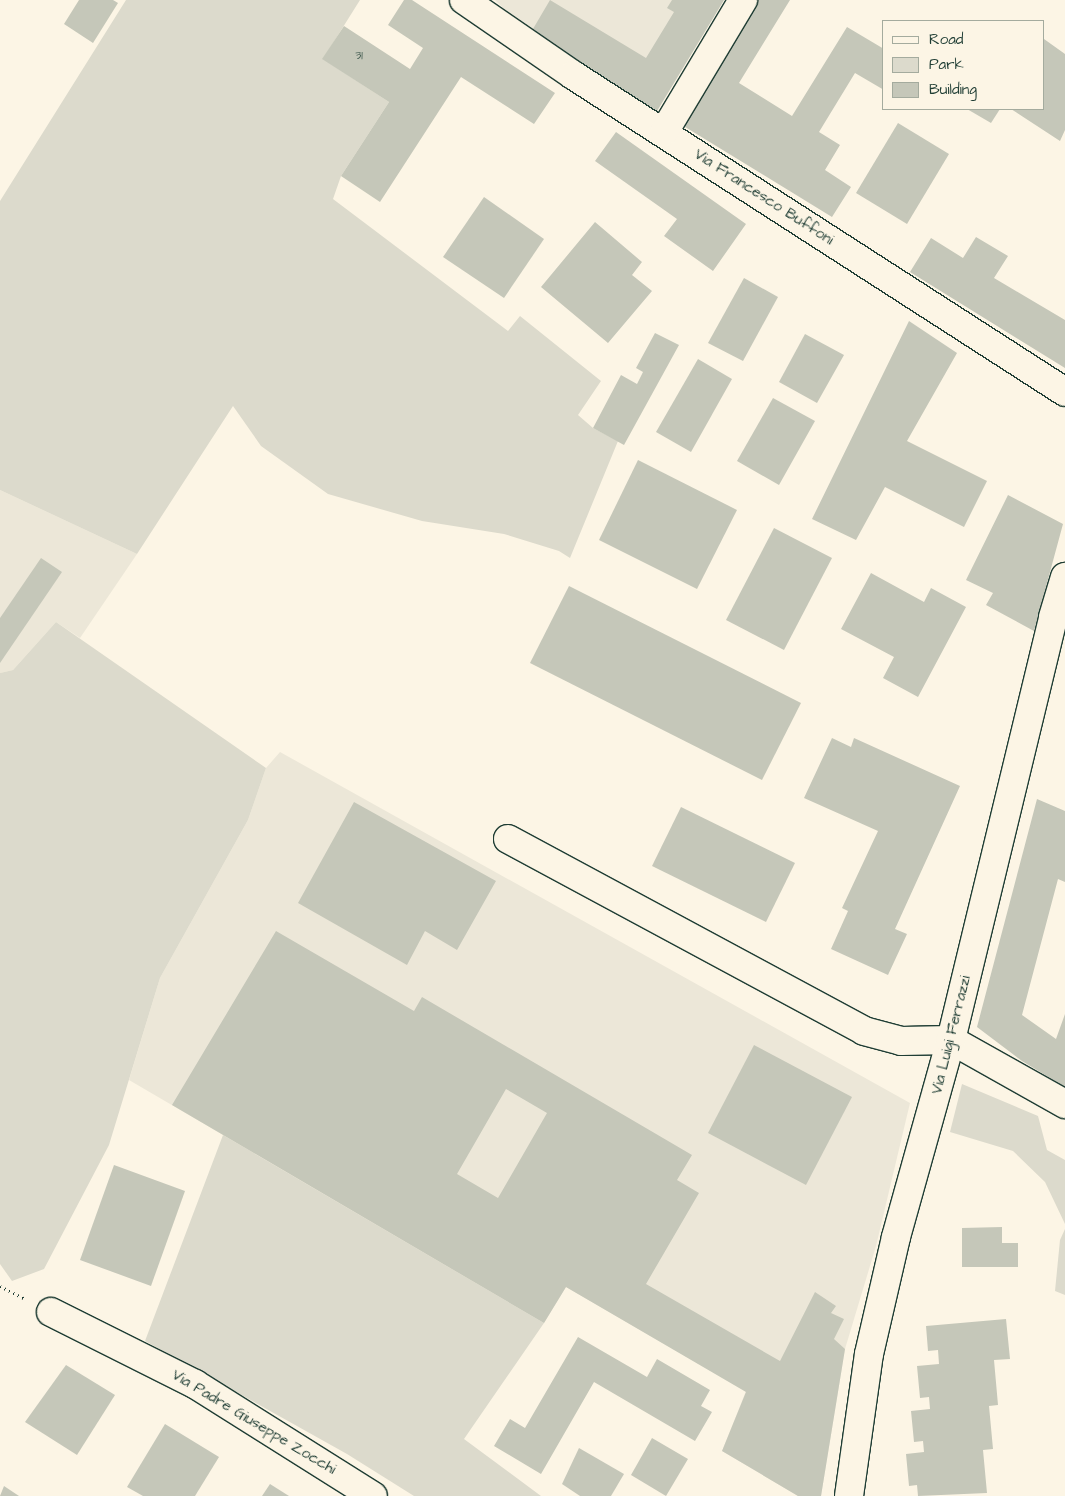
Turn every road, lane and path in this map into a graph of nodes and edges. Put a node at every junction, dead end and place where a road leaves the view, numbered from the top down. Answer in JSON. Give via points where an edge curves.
{"nodes":[{"id":1,"x":464,"y":0,"type":"edge"},
{"id":2,"x":743,"y":0,"type":"edge"},
{"id":3,"x":664,"y":132,"type":"junction"},
{"id":4,"x":1065,"y":392,"type":"edge"},
{"id":5,"x":1065,"y":577,"type":"edge"},
{"id":6,"x":508,"y":839,"type":"dead end"},
{"id":7,"x":951,"y":1040,"type":"junction"},
{"id":8,"x":1065,"y":1104,"type":"edge"},
{"id":9,"x":51,"y":1312,"type":"dead end"},
{"id":10,"x":373,"y":1496,"type":"edge"},
{"id":11,"x":849,"y":1496,"type":"edge"}],
"edges":[{"from":1,"to":3,"type":"street","name":"Via Francesco Buffoni","via":[[573,75]]},
{"from":2,"to":3,"type":"street"},
{"from":3,"to":4,"type":"street","name":"Via Francesco Buffoni"},
{"from":5,"to":7,"type":"street","name":"Via Luigi Ferrazzi","via":[[1052,617]]},
{"from":6,"to":7,"type":"street","via":[[864,1030],[900,1041]]},
{"from":7,"to":8,"type":"street"},
{"from":7,"to":11,"type":"street","name":"Via Luigi Ferrazzi","via":[[896,1237],[869,1354]]},
{"from":9,"to":10,"type":"street","name":"Via Padre Giuseppe Zocchi","via":[[195,1384]]}]}
